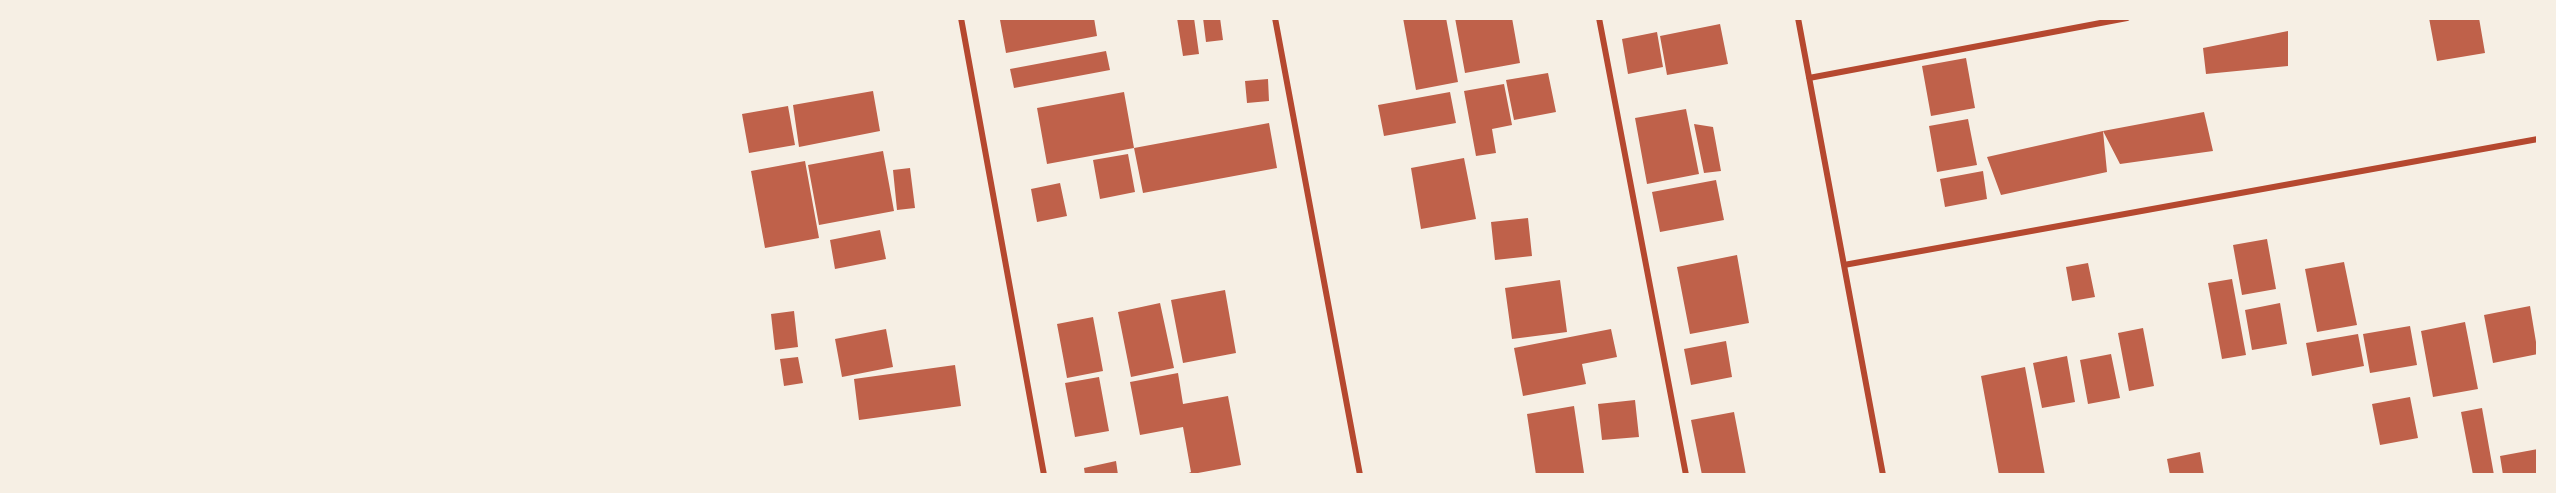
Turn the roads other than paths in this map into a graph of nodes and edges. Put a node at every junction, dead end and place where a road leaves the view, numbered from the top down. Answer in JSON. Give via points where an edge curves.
{"nodes":[{"id":1,"x":961,"y":18,"type":"edge"},
{"id":2,"x":1275,"y":18,"type":"edge"},
{"id":3,"x":1599,"y":18,"type":"edge"},
{"id":4,"x":1798,"y":18,"type":"edge"},
{"id":5,"x":2127,"y":18,"type":"edge"},
{"id":6,"x":1809,"y":78,"type":"junction"},
{"id":7,"x":2538,"y":139,"type":"edge"},
{"id":8,"x":1844,"y":265,"type":"junction"},
{"id":9,"x":1044,"y":475,"type":"edge"},
{"id":10,"x":1360,"y":475,"type":"edge"},
{"id":11,"x":1686,"y":475,"type":"edge"},
{"id":12,"x":1883,"y":475,"type":"edge"}],
"edges":[{"from":1,"to":9,"type":"street"},
{"from":2,"to":10,"type":"street"},
{"from":3,"to":11,"type":"street"},
{"from":4,"to":6,"type":"street"},
{"from":5,"to":6,"type":"street"},
{"from":6,"to":8,"type":"street"},
{"from":7,"to":8,"type":"street"},
{"from":8,"to":12,"type":"street"}]}
